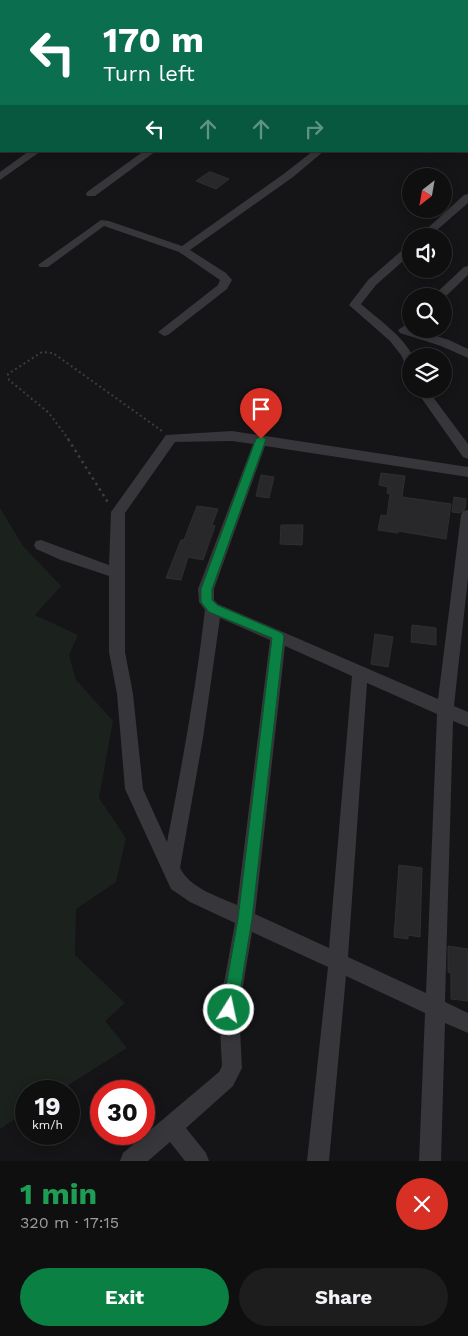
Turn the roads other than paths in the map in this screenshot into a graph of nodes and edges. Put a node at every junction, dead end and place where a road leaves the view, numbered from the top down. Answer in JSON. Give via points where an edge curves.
{"nodes":[{"id":1,"x":35,"y":152,"type":"edge"},
{"id":2,"x":150,"y":152,"type":"edge"},
{"id":3,"x":318,"y":152,"type":"edge"},
{"id":4,"x":0,"y":177,"type":"edge"},
{"id":5,"x":91,"y":194,"type":"dead end"},
{"id":6,"x":468,"y":197,"type":"edge"},
{"id":7,"x":433,"y":228,"type":"edge"},
{"id":8,"x":183,"y":250,"type":"junction"},
{"id":9,"x":402,"y":256,"type":"edge"},
{"id":10,"x":44,"y":265,"type":"dead end"},
{"id":11,"x":468,"y":269,"type":"edge"},
{"id":12,"x":448,"y":288,"type":"edge"},
{"id":13,"x":402,"y":330,"type":"edge"},
{"id":14,"x":164,"y":332,"type":"dead end"},
{"id":15,"x":428,"y":338,"type":"edge"},
{"id":16,"x":468,"y":354,"type":"edge"},
{"id":17,"x":428,"y":398,"type":"edge"},
{"id":18,"x":261,"y":439,"type":"junction"},
{"id":19,"x":468,"y":454,"type":"edge"},
{"id":20,"x":468,"y":472,"type":"edge"},
{"id":21,"x":468,"y":520,"type":"edge"},
{"id":22,"x":41,"y":545,"type":"dead end"},
{"id":23,"x":116,"y":573,"type":"junction"},
{"id":24,"x":213,"y":608,"type":"junction"},
{"id":25,"x":278,"y":636,"type":"junction"},
{"id":26,"x":360,"y":672,"type":"junction"},
{"id":27,"x":445,"y":709,"type":"junction"},
{"id":28,"x":468,"y":720,"type":"edge"},
{"id":29,"x":171,"y":867,"type":"junction"},
{"id":30,"x":245,"y":919,"type":"junction"},
{"id":31,"x":338,"y":962,"type":"junction"},
{"id":32,"x":435,"y":1008,"type":"junction"},
{"id":33,"x":468,"y":1023,"type":"edge"},
{"id":34,"x":172,"y":1126,"type":"junction"},
{"id":35,"x":131,"y":1161,"type":"edge"},
{"id":36,"x":198,"y":1161,"type":"edge"},
{"id":37,"x":318,"y":1161,"type":"edge"},
{"id":38,"x":430,"y":1161,"type":"edge"}],
"edges":[{"from":1,"to":4,"type":"street"},
{"from":2,"to":5,"type":"street"},
{"from":3,"to":8,"type":"street"},
{"from":6,"to":7,"type":"street"},
{"from":8,"to":10,"type":"street","via":[[101,223]]},
{"from":8,"to":14,"type":"street","via":[[226,280],[223,287]]},
{"from":9,"to":13,"type":"street","via":[[358,298],[355,305]]},
{"from":11,"to":12,"type":"street"},
{"from":15,"to":16,"type":"street"},
{"from":17,"to":19,"type":"street"},
{"from":18,"to":20,"type":"street"},
{"from":18,"to":23,"type":"street","via":[[232,436],[171,438],[118,512]]},
{"from":18,"to":24,"type":"street","via":[[206,589],[207,602]]},
{"from":21,"to":27,"type":"street"},
{"from":22,"to":23,"type":"street"},
{"from":23,"to":29,"type":"street","via":[[117,652],[125,694],[134,789]]},
{"from":24,"to":25,"type":"street"},
{"from":24,"to":29,"type":"street","via":[[201,706]]},
{"from":25,"to":26,"type":"street"},
{"from":25,"to":30,"type":"street"},
{"from":26,"to":27,"type":"street"},
{"from":26,"to":31,"type":"street"},
{"from":27,"to":28,"type":"street"},
{"from":27,"to":32,"type":"street"},
{"from":29,"to":30,"type":"street","via":[[178,883]]},
{"from":30,"to":31,"type":"street"},
{"from":30,"to":34,"type":"street","via":[[229,1010],[232,1068],[226,1079]]},
{"from":31,"to":32,"type":"street"},
{"from":31,"to":37,"type":"street"},
{"from":32,"to":33,"type":"street"},
{"from":32,"to":38,"type":"street"},
{"from":34,"to":35,"type":"street"},
{"from":34,"to":36,"type":"street"}]}
